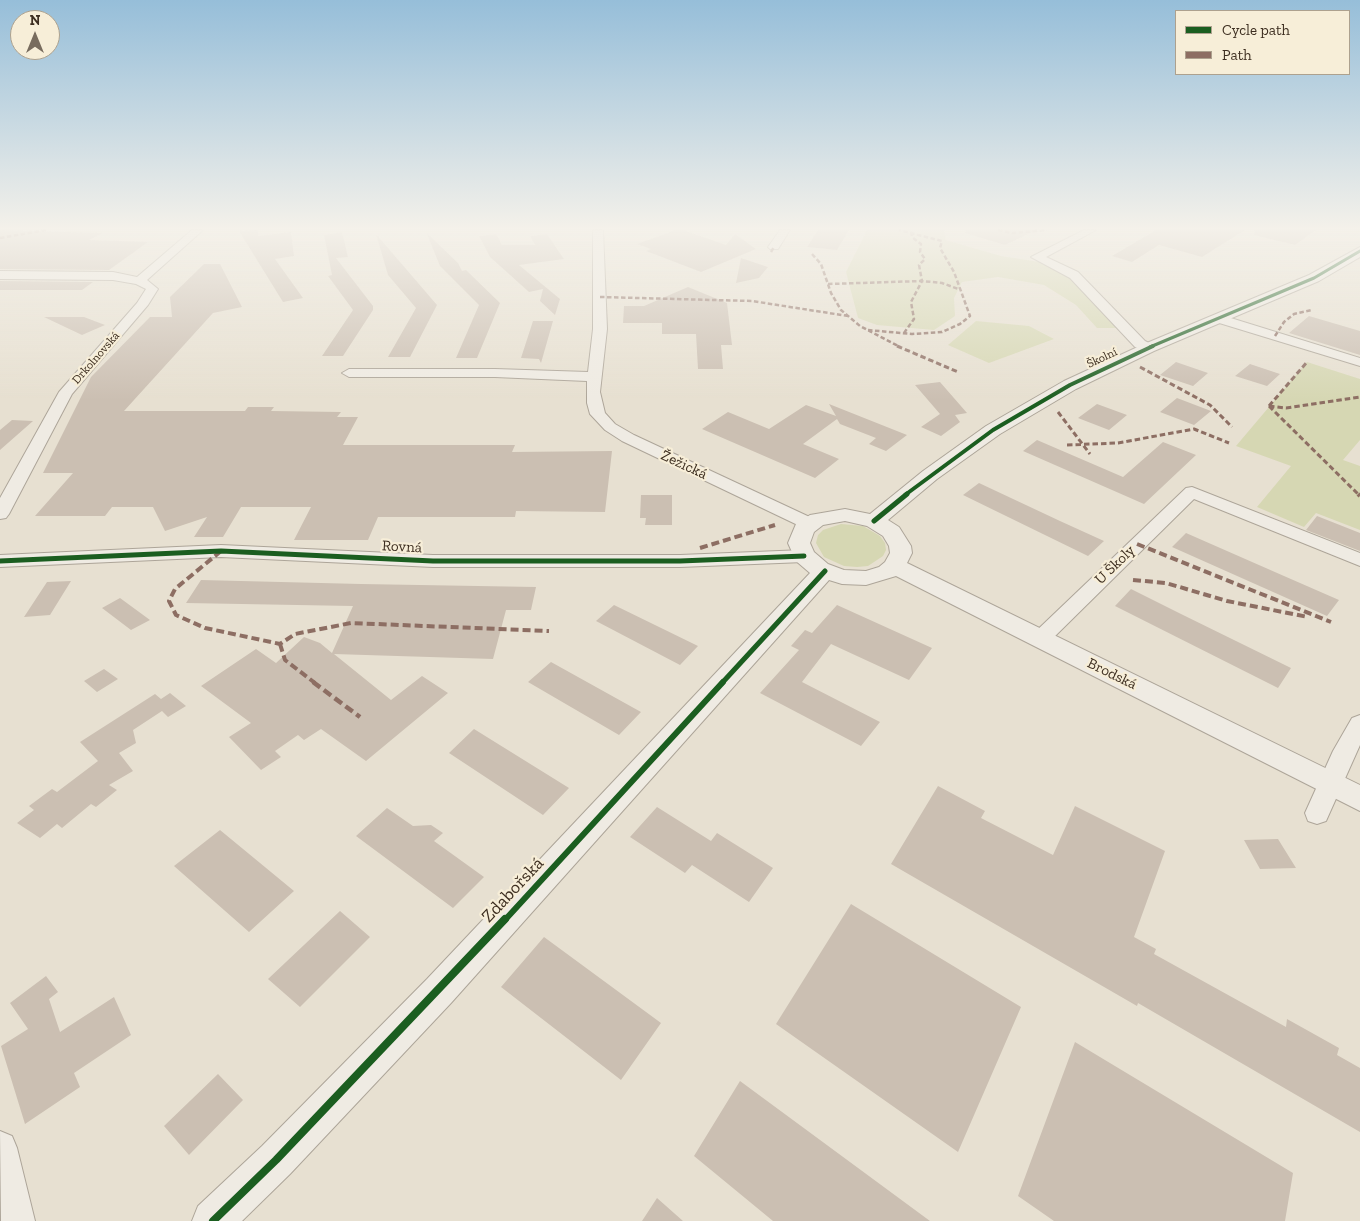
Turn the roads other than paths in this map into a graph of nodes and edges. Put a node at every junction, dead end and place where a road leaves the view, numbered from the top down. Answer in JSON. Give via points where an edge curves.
{"nodes":[{"id":1,"x":150,"y":287,"type":"edge"},
{"id":2,"x":599,"y":287,"type":"edge"},
{"id":3,"x":1085,"y":287,"type":"edge"},
{"id":4,"x":1294,"y":287,"type":"edge"},
{"id":5,"x":1216,"y":321,"type":"junction"},
{"id":6,"x":1148,"y":348,"type":"junction"},
{"id":7,"x":1360,"y":362,"type":"edge"},
{"id":8,"x":349,"y":373,"type":"dead end"},
{"id":9,"x":594,"y":377,"type":"junction"},
{"id":10,"x":0,"y":514,"type":"edge"},
{"id":11,"x":874,"y":521,"type":"junction"},
{"id":12,"x":810,"y":524,"type":"junction"},
{"id":13,"x":1360,"y":560,"type":"edge"},
{"id":14,"x":0,"y":561,"type":"edge"},
{"id":15,"x":814,"y":564,"type":"junction"},
{"id":16,"x":894,"y":566,"type":"junction"},
{"id":17,"x":1040,"y":638,"type":"junction"},
{"id":18,"x":1360,"y":724,"type":"edge"},
{"id":19,"x":1330,"y":784,"type":"junction"},
{"id":20,"x":1360,"y":799,"type":"edge"},
{"id":21,"x":1317,"y":813,"type":"dead end"},
{"id":22,"x":0,"y":1148,"type":"edge"},
{"id":23,"x":18,"y":1221,"type":"edge"},
{"id":24,"x":214,"y":1221,"type":"edge"}],
"edges":[{"from":1,"to":10,"type":"street","name":"Drkolnovská","via":[[149,296],[66,392]]},
{"from":2,"to":9,"type":"street","name":"Žežická","via":[[600,329]]},
{"from":3,"to":6,"type":"street","via":[[1140,344]]},
{"from":4,"to":5,"type":"street","name":"Školní"},
{"from":5,"to":6,"type":"street","name":"Školní"},
{"from":5,"to":7,"type":"street"},
{"from":6,"to":11,"type":"street","name":"Školní","via":[[1070,385],[993,430],[930,475]]},
{"from":8,"to":9,"type":"street"},
{"from":9,"to":12,"type":"street","name":"Žežická","via":[[594,404],[610,427]]},
{"from":11,"to":12,"type":"street","via":[[834,515]]},
{"from":11,"to":16,"type":"street","via":[[891,532],[900,546],[899,560]]},
{"from":12,"to":15,"type":"street","via":[[800,536],[799,543]]},
{"from":13,"to":17,"type":"street","name":"U Školy","via":[[1192,492]]},
{"from":14,"to":15,"type":"street","name":"Rovná","via":[[221,551],[434,561]]},
{"from":15,"to":16,"type":"street","via":[[842,577],[866,578],[882,574]]},
{"from":15,"to":24,"type":"street","name":"Zdabořská","via":[[439,991]]},
{"from":16,"to":17,"type":"street","name":"Brodská"},
{"from":17,"to":19,"type":"street","name":"Brodská"},
{"from":18,"to":19,"type":"street"},
{"from":19,"to":20,"type":"street","name":"Brodská"},
{"from":19,"to":21,"type":"street"},
{"from":22,"to":23,"type":"street"}]}
